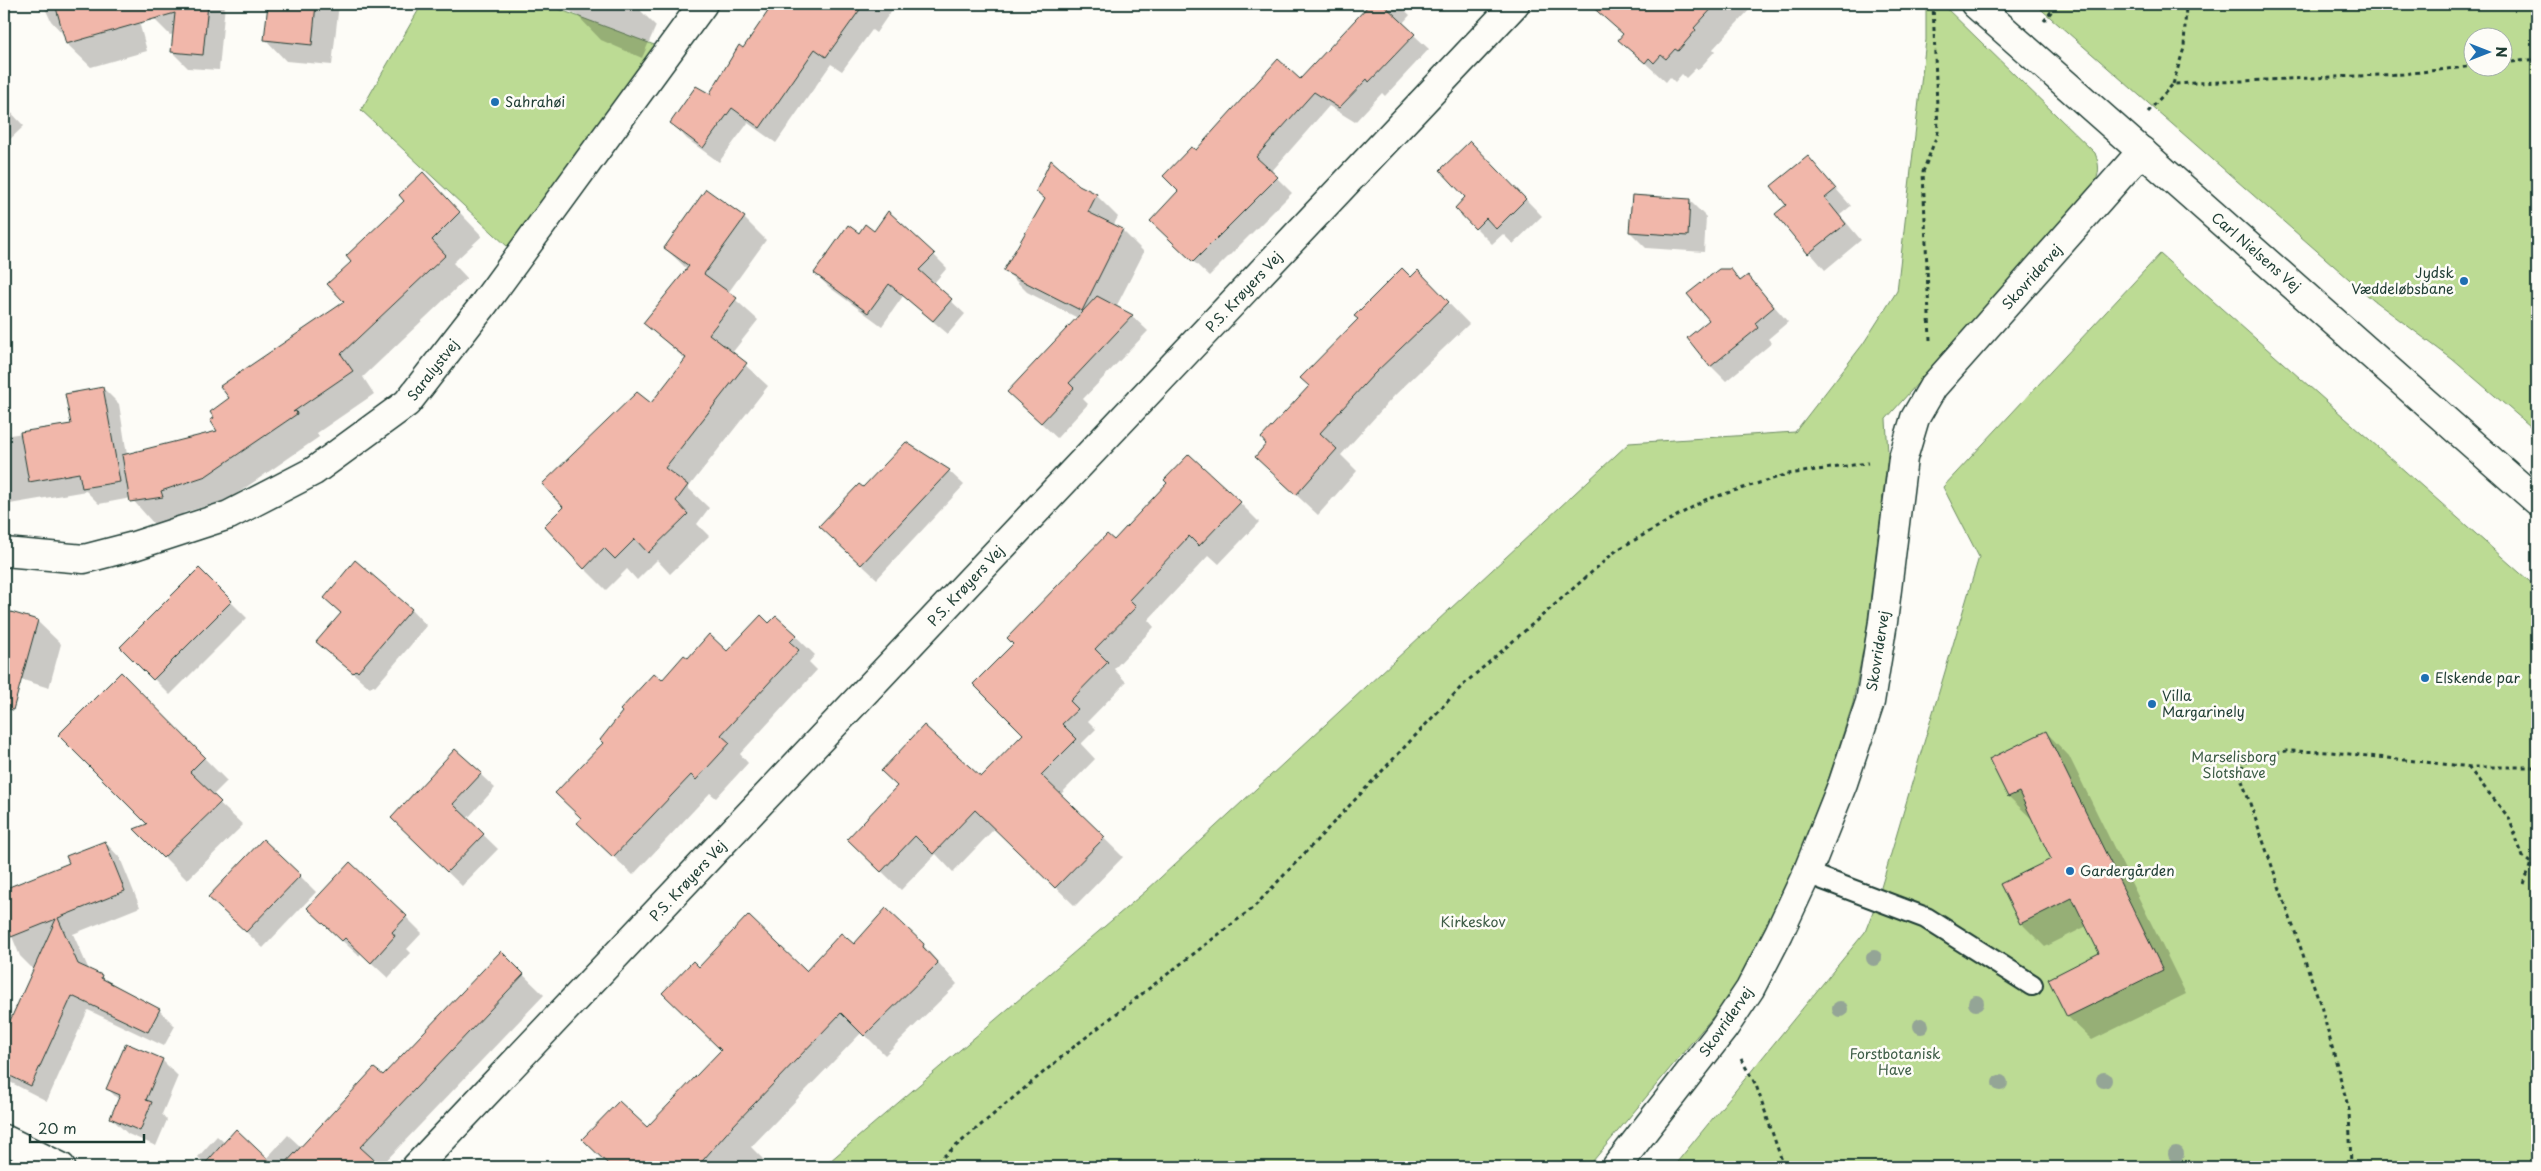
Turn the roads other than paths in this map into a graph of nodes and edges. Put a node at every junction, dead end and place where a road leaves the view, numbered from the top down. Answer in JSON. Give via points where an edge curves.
{"nodes":[{"id":1,"x":703,"y":4,"type":"edge"},
{"id":2,"x":1515,"y":4,"type":"edge"},
{"id":3,"x":1975,"y":4,"type":"edge"},
{"id":4,"x":2134,"y":144,"type":"junction"},
{"id":5,"x":2537,"y":501,"type":"edge"},
{"id":6,"x":4,"y":552,"type":"edge"},
{"id":7,"x":1807,"y":873,"type":"junction"},
{"id":8,"x":2032,"y":985,"type":"dead end"},
{"id":9,"x":4,"y":1139,"type":"edge"},
{"id":10,"x":61,"y":1167,"type":"edge"},
{"id":11,"x":416,"y":1167,"type":"edge"},
{"id":12,"x":1616,"y":1167,"type":"edge"}],
"edges":[{"from":1,"to":6,"type":"street","name":"Saralystvej","via":[[481,308],[407,403],[314,471],[230,515],[84,559]]},
{"from":2,"to":11,"type":"street","name":"P.S. Krøyers Vej"},
{"from":3,"to":4,"type":"street","name":"Carl Nielsens Vej"},
{"from":4,"to":5,"type":"street","name":"Carl Nielsens Vej"},
{"from":4,"to":7,"type":"street","name":"Skovridervej","via":[[1933,387],[1915,418],[1903,458],[1870,702],[1843,783]]},
{"from":7,"to":8,"type":"lane","via":[[1926,918]]},
{"from":7,"to":12,"type":"street","name":"Skovridervej","via":[[1780,934],[1750,989],[1724,1028]]},
{"from":9,"to":10,"type":"street"}]}
